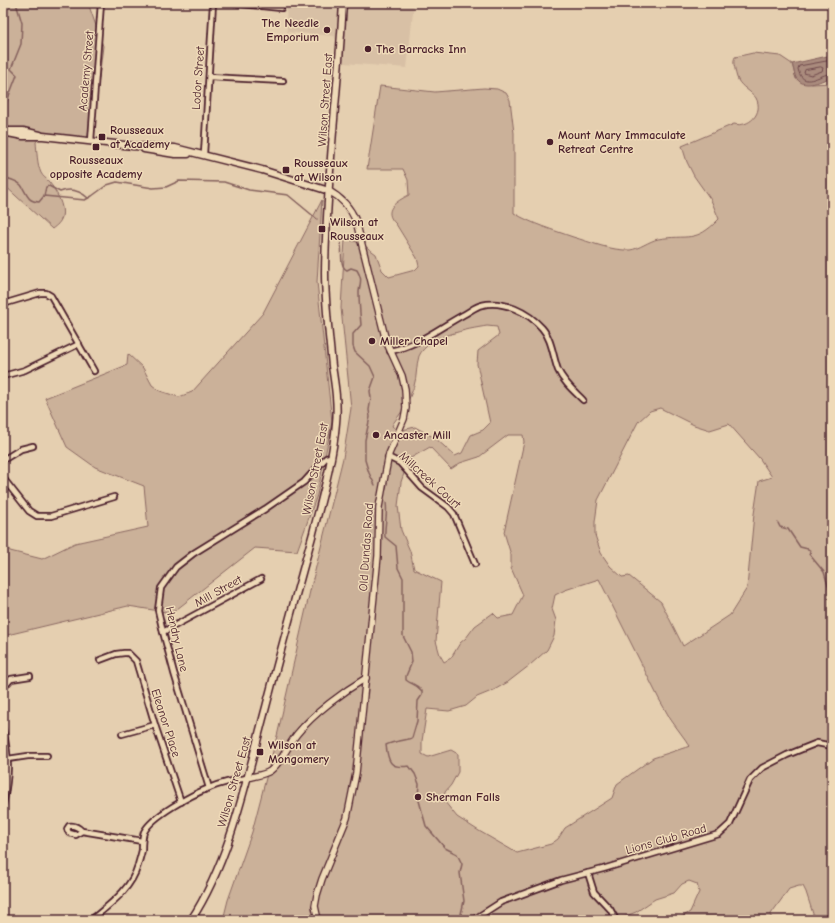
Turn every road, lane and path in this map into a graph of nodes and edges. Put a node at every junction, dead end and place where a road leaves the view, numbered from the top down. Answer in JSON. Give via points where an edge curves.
{"nodes":[{"id":1,"x":101,"y":3,"type":"edge"},
{"id":2,"x":213,"y":3,"type":"edge"},
{"id":3,"x":232,"y":3,"type":"edge"},
{"id":4,"x":343,"y":3,"type":"edge"},
{"id":5,"x":281,"y":8,"type":"dead end"},
{"id":6,"x":209,"y":77,"type":"junction"},
{"id":7,"x":283,"y":81,"type":"dead end"},
{"id":8,"x":3,"y":131,"type":"edge"},
{"id":9,"x":90,"y":141,"type":"junction"},
{"id":10,"x":204,"y":154,"type":"junction"},
{"id":11,"x":329,"y":191,"type":"junction"},
{"id":12,"x":3,"y":304,"type":"edge"},
{"id":13,"x":79,"y":344,"type":"junction"},
{"id":14,"x":390,"y":351,"type":"junction"},
{"id":15,"x":94,"y":371,"type":"dead end"},
{"id":16,"x":3,"y":376,"type":"edge"},
{"id":17,"x":583,"y":400,"type":"dead end"},
{"id":18,"x":33,"y":446,"type":"dead end"},
{"id":19,"x":331,"y":457,"type":"junction"},
{"id":20,"x":388,"y":457,"type":"junction"},
{"id":21,"x":3,"y":460,"type":"edge"},
{"id":22,"x":3,"y":478,"type":"edge"},
{"id":23,"x":114,"y":498,"type":"dead end"},
{"id":24,"x":475,"y":564,"type":"dead end"},
{"id":25,"x":261,"y":579,"type":"dead end"},
{"id":26,"x":163,"y":632,"type":"junction"},
{"id":27,"x":100,"y":660,"type":"dead end"},
{"id":28,"x":30,"y":676,"type":"dead end"},
{"id":29,"x":366,"y":678,"type":"junction"},
{"id":30,"x":3,"y":688,"type":"edge"},
{"id":31,"x":155,"y":725,"type":"junction"},
{"id":32,"x":3,"y":730,"type":"edge"},
{"id":33,"x":122,"y":734,"type":"dead end"},
{"id":34,"x":832,"y":746,"type":"edge"},
{"id":35,"x":47,"y":756,"type":"dead end"},
{"id":36,"x":8,"y":759,"type":"junction"},
{"id":37,"x":247,"y":778,"type":"junction"},
{"id":38,"x":209,"y":788,"type":"junction"},
{"id":39,"x":181,"y":802,"type":"junction"},
{"id":40,"x":3,"y":805,"type":"edge"},
{"id":41,"x":82,"y":831,"type":"dead end"},
{"id":42,"x":142,"y":841,"type":"junction"},
{"id":43,"x":588,"y":873,"type":"junction"},
{"id":44,"x":92,"y":920,"type":"edge"},
{"id":45,"x":191,"y":920,"type":"edge"},
{"id":46,"x":318,"y":920,"type":"edge"},
{"id":47,"x":473,"y":920,"type":"edge"},
{"id":48,"x":616,"y":920,"type":"edge"}],
"edges":[{"from":1,"to":9,"type":"street","name":"Academy Street"},
{"from":2,"to":6,"type":"street","name":"Lodor Street"},
{"from":3,"to":5,"type":"street"},
{"from":4,"to":11,"type":"main road","name":"Wilson Street East"},
{"from":6,"to":7,"type":"street"},
{"from":6,"to":10,"type":"street","name":"Lodor Street"},
{"from":8,"to":9,"type":"main road","via":[[23,131]]},
{"from":9,"to":10,"type":"main road","via":[[175,148]]},
{"from":10,"to":11,"type":"main road"},
{"from":11,"to":14,"type":"street","name":"Old Dundas Road","via":[[343,200],[356,221],[379,318]]},
{"from":11,"to":19,"type":"main road","name":"Wilson Street East","via":[[325,296],[337,408]]},
{"from":12,"to":13,"type":"street","via":[[40,292],[52,296]]},
{"from":13,"to":15,"type":"street"},
{"from":13,"to":16,"type":"street","via":[[25,370]]},
{"from":14,"to":17,"type":"street","via":[[416,343],[481,305],[500,304],[530,316],[543,328],[559,372],[567,385]]},
{"from":14,"to":20,"type":"street","name":"Old Dundas Road","via":[[402,376],[406,408]]},
{"from":18,"to":21,"type":"street","via":[[21,449]]},
{"from":19,"to":26,"type":"street","name":"Hendry Lane","via":[[326,458],[304,482],[176,567],[161,588],[158,598]]},
{"from":19,"to":37,"type":"main road","name":"Wilson Street East","via":[[325,488]]},
{"from":20,"to":24,"type":"street","name":"Millcreek Court","via":[[400,463],[422,488],[454,514]]},
{"from":20,"to":29,"type":"street","name":"Old Dundas Road","via":[[379,506],[378,556]]},
{"from":22,"to":23,"type":"street","via":[[26,509],[37,516],[51,516]]},
{"from":25,"to":26,"type":"street","name":"Mill Street"},
{"from":26,"to":38,"type":"street","name":"Hendry Lane"},
{"from":27,"to":31,"type":"street","name":"Eleanor Place","via":[[128,653],[136,661]]},
{"from":28,"to":30,"type":"street","via":[[12,679]]},
{"from":29,"to":37,"type":"street","via":[[354,685],[297,733],[270,771]]},
{"from":29,"to":46,"type":"street","name":"Old Dundas Road","via":[[356,773],[347,818],[317,895],[315,906]]},
{"from":31,"to":33,"type":"street"},
{"from":31,"to":39,"type":"street","name":"Eleanor Place"},
{"from":32,"to":36,"type":"street"},
{"from":34,"to":43,"type":"street","name":"Lions Club Road","via":[[817,742],[762,768],[750,780],[730,824],[719,834]]},
{"from":35,"to":36,"type":"street"},
{"from":36,"to":40,"type":"street","via":[[8,779]]},
{"from":37,"to":38,"type":"street"},
{"from":37,"to":45,"type":"main road","name":"Wilson Street East","via":[[230,837],[209,891]]},
{"from":38,"to":39,"type":"street"},
{"from":39,"to":42,"type":"street","via":[[151,823],[143,834]]},
{"from":41,"to":42,"type":"street"},
{"from":42,"to":44,"type":"street","via":[[134,879]]},
{"from":43,"to":47,"type":"street","name":"Lions Club Road","via":[[502,902]]},
{"from":43,"to":48,"type":"street","via":[[594,892],[610,909]]}]}
